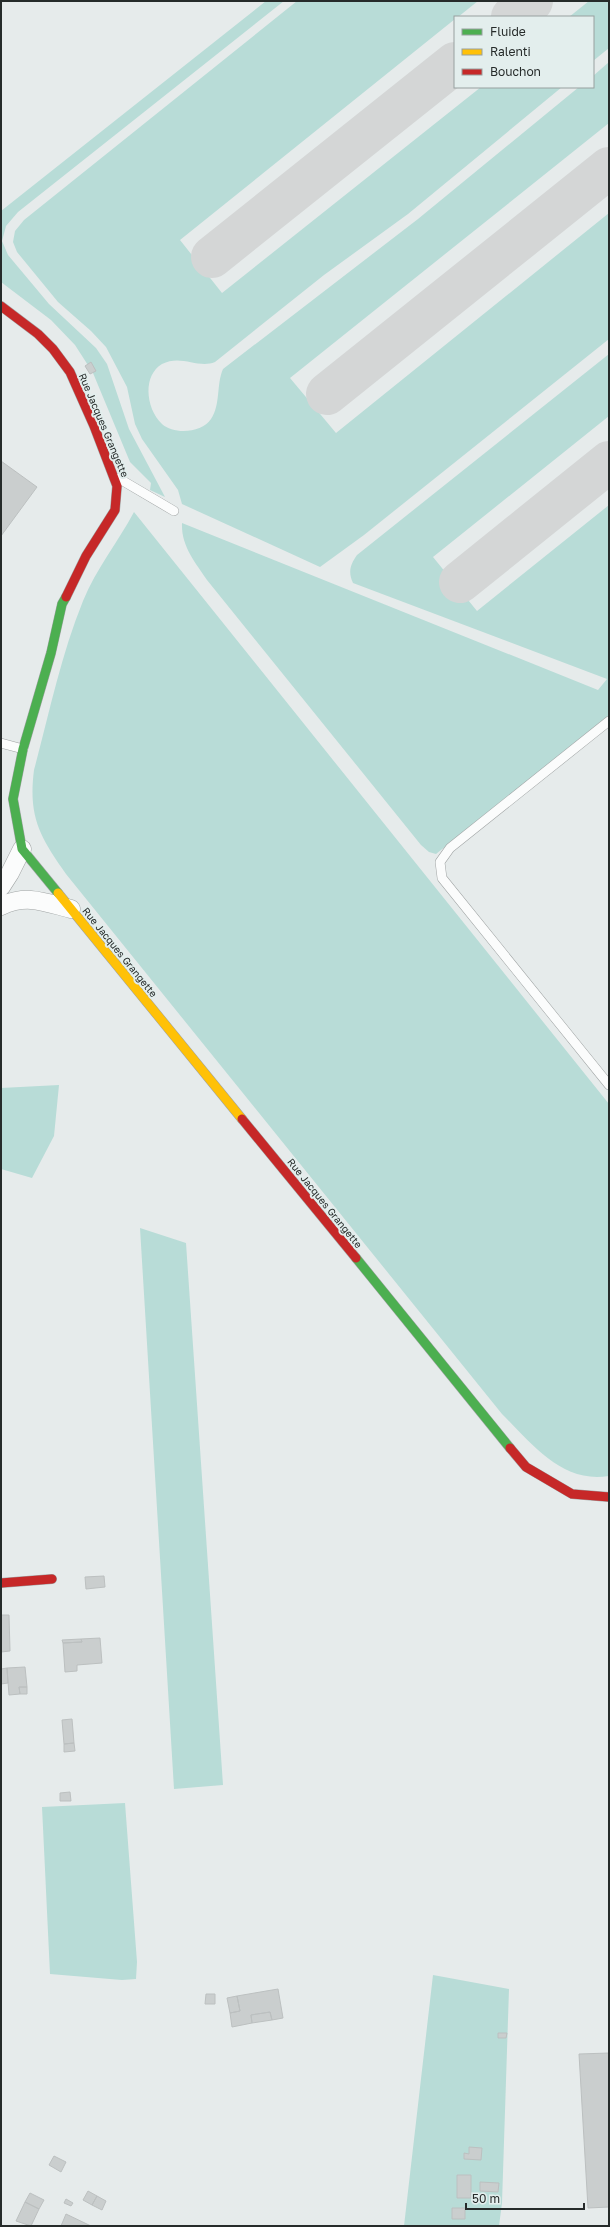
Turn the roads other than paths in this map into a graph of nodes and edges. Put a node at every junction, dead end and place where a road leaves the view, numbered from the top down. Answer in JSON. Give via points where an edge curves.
{"nodes":[{"id":1,"x":1,"y":306,"type":"edge"},
{"id":2,"x":113,"y":474,"type":"junction"},
{"id":3,"x":174,"y":511,"type":"dead end"},
{"id":4,"x":609,"y":721,"type":"edge"},
{"id":5,"x":1,"y":743,"type":"edge"},
{"id":6,"x":23,"y":750,"type":"junction"},
{"id":7,"x":22,"y":849,"type":"junction"},
{"id":8,"x":1,"y":886,"type":"edge"},
{"id":9,"x":1,"y":906,"type":"edge"},
{"id":10,"x":71,"y":909,"type":"junction"},
{"id":11,"x":609,"y":1085,"type":"edge"},
{"id":12,"x":609,"y":1497,"type":"edge"},
{"id":13,"x":52,"y":1579,"type":"dead end"},
{"id":14,"x":1,"y":1584,"type":"edge"}],
"edges":[{"from":1,"to":2,"type":"street","name":"Rue Jacques Grangette","via":[[38,334],[70,372]]},
{"from":2,"to":3,"type":"lane"},
{"from":2,"to":6,"type":"street","name":"Rue Jacques Grangette","via":[[117,486],[114,510],[86,556],[62,604],[51,654]]},
{"from":4,"to":11,"type":"lane","via":[[450,848],[440,862],[442,878]]},
{"from":5,"to":6,"type":"lane"},
{"from":6,"to":7,"type":"street","name":"Rue Jacques Grangette","via":[[13,799]]},
{"from":7,"to":8,"type":"street"},
{"from":7,"to":10,"type":"street","name":"Rue Jacques Grangette"},
{"from":9,"to":10,"type":"street","via":[[20,898],[36,899]]},
{"from":10,"to":12,"type":"street","name":"Rue Jacques Grangette","via":[[526,1467],[572,1494]]},
{"from":13,"to":14,"type":"street"}]}
